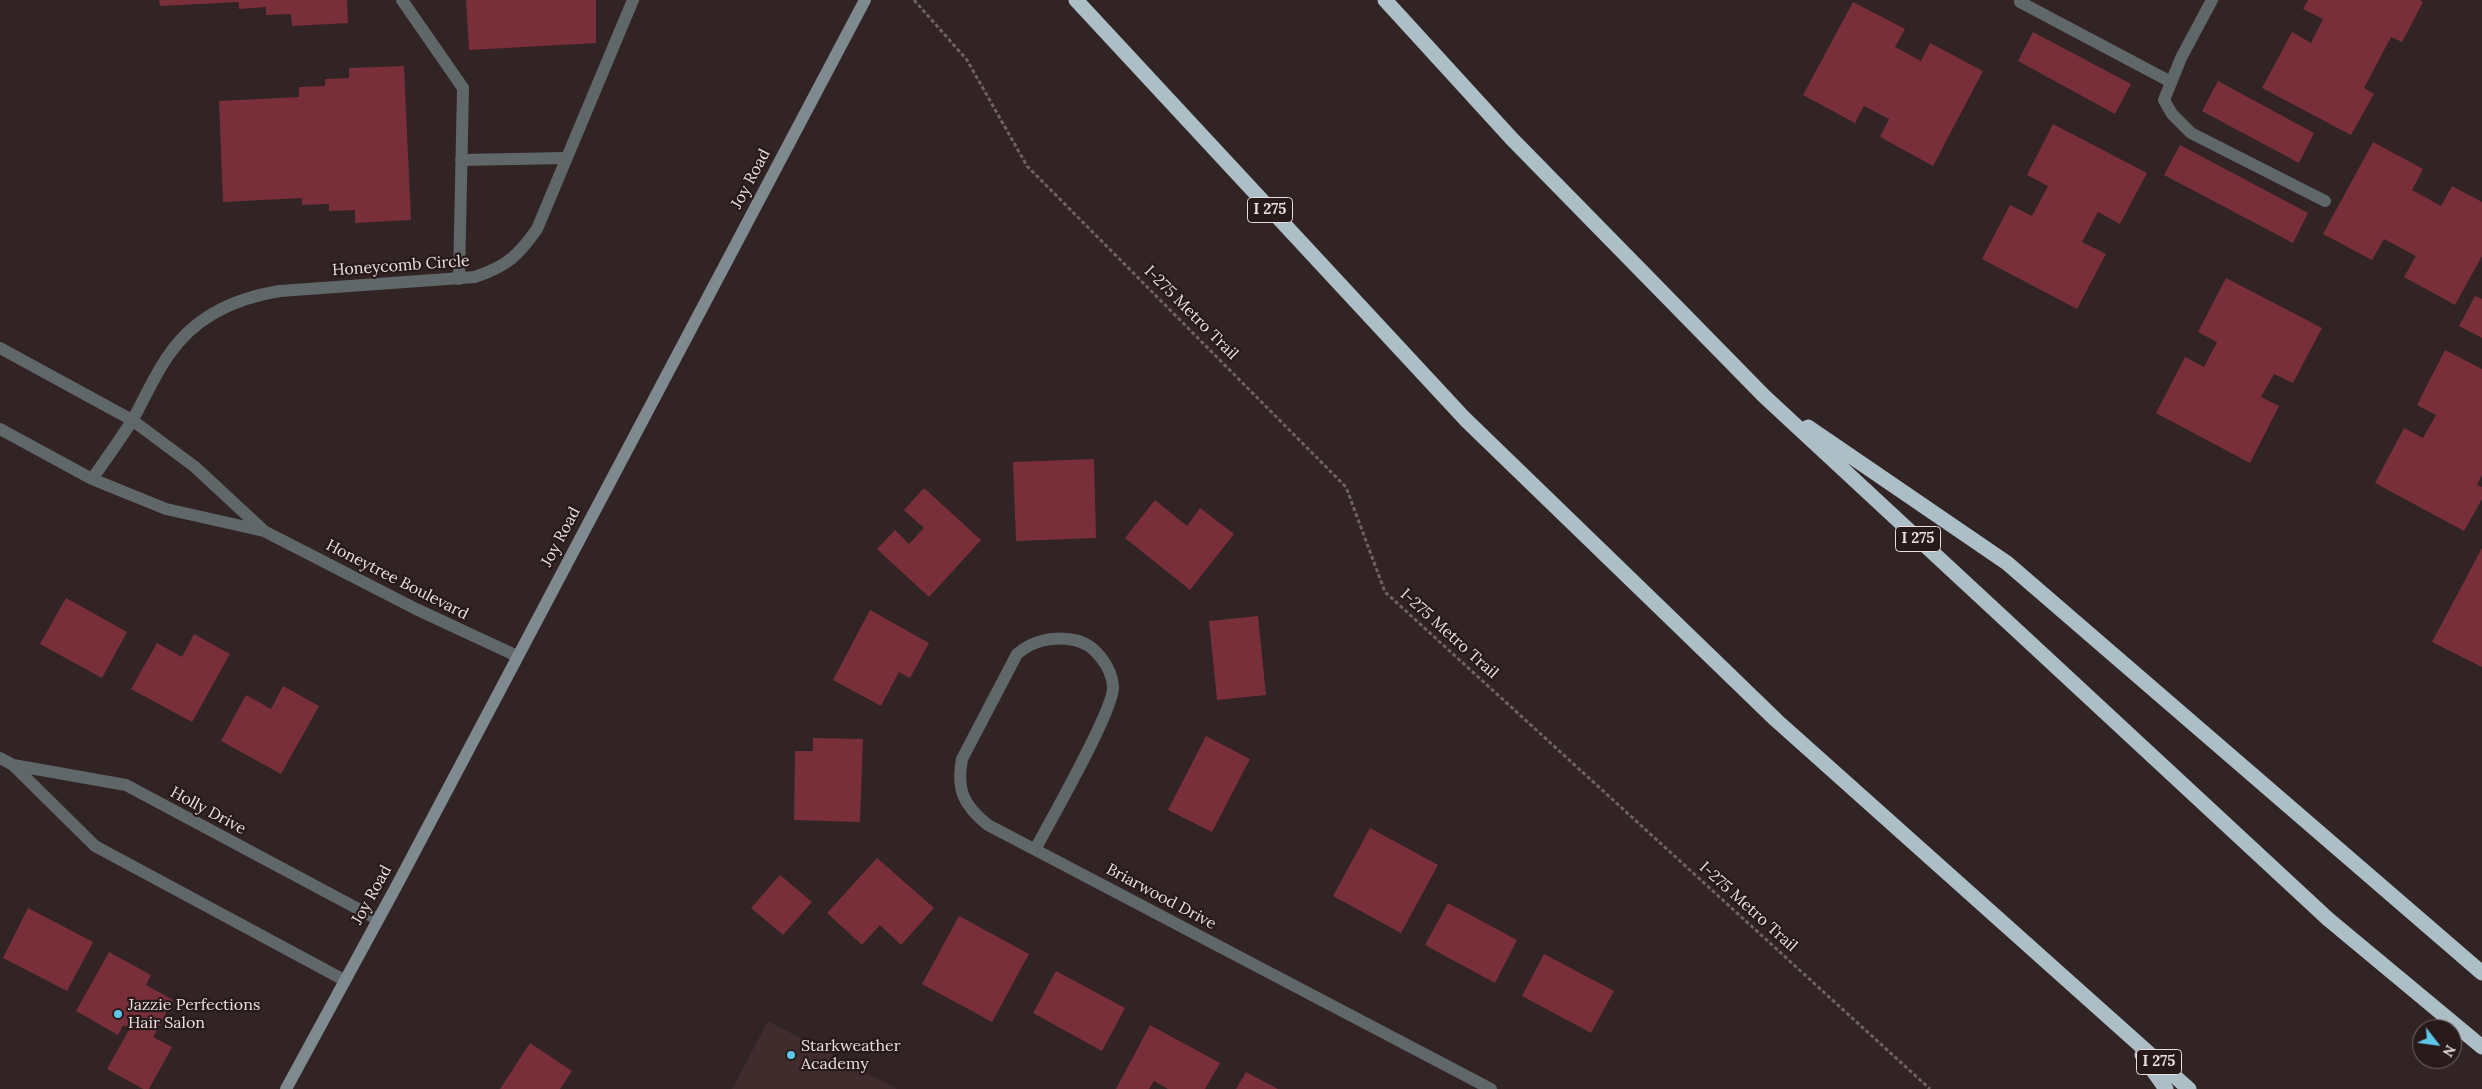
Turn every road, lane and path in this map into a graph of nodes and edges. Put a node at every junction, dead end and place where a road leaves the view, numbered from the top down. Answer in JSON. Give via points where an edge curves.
{"nodes":[{"id":1,"x":402,"y":0,"type":"edge"},
{"id":2,"x":633,"y":0,"type":"edge"},
{"id":3,"x":865,"y":0,"type":"edge"},
{"id":4,"x":914,"y":0,"type":"edge"},
{"id":5,"x":1076,"y":0,"type":"edge"},
{"id":6,"x":1385,"y":0,"type":"edge"},
{"id":7,"x":2212,"y":0,"type":"edge"},
{"id":8,"x":2020,"y":2,"type":"dead end"},
{"id":9,"x":2170,"y":82,"type":"junction"},
{"id":10,"x":566,"y":158,"type":"junction"},
{"id":11,"x":461,"y":160,"type":"junction"},
{"id":12,"x":2325,"y":201,"type":"dead end"},
{"id":13,"x":459,"y":279,"type":"junction"},
{"id":14,"x":0,"y":348,"type":"edge"},
{"id":15,"x":1764,"y":396,"type":"junction"},
{"id":16,"x":132,"y":420,"type":"junction"},
{"id":17,"x":0,"y":429,"type":"edge"},
{"id":18,"x":92,"y":479,"type":"junction"},
{"id":19,"x":264,"y":530,"type":"junction"},
{"id":20,"x":517,"y":656,"type":"junction"},
{"id":21,"x":0,"y":758,"type":"edge"},
{"id":22,"x":13,"y":765,"type":"junction"},
{"id":23,"x":1036,"y":848,"type":"junction"},
{"id":24,"x":377,"y":919,"type":"junction"},
{"id":25,"x":2482,"y":973,"type":"edge"},
{"id":26,"x":344,"y":980,"type":"junction"},
{"id":27,"x":2128,"y":1036,"type":"junction"},
{"id":28,"x":2482,"y":1047,"type":"edge"},
{"id":29,"x":286,"y":1089,"type":"edge"},
{"id":30,"x":1491,"y":1089,"type":"edge"},
{"id":31,"x":1930,"y":1089,"type":"edge"},
{"id":32,"x":2166,"y":1089,"type":"edge"},
{"id":33,"x":2189,"y":1089,"type":"edge"}],
"edges":[{"from":1,"to":11,"type":"street","via":[[463,88]]},
{"from":2,"to":10,"type":"street","name":"Honeycomb Circle"},
{"from":3,"to":20,"type":"street","name":"Joy Road"},
{"from":4,"to":31,"type":"path","name":"I-275 Metro Trail","via":[[967,60],[1026,166],[1346,487],[1385,592]]},
{"from":5,"to":27,"type":"highway","number":"I 275","via":[[1465,420],[1776,720]]},
{"from":6,"to":15,"type":"highway","number":"I 275","via":[[1512,139]]},
{"from":7,"to":9,"type":"street"},
{"from":8,"to":9,"type":"street"},
{"from":9,"to":12,"type":"street","via":[[2164,100],[2172,114],[2191,133]]},
{"from":10,"to":11,"type":"street"},
{"from":10,"to":13,"type":"street","name":"Honeycomb Circle","via":[[536,229],[519,254],[499,269],[475,278]]},
{"from":11,"to":13,"type":"street"},
{"from":13,"to":16,"type":"street","name":"Honeycomb Circle","via":[[280,290],[231,303],[202,320],[177,343]]},
{"from":14,"to":16,"type":"street","name":"Honeytree Boulevard"},
{"from":15,"to":25,"type":"highway","via":[[2007,563]]},
{"from":15,"to":28,"type":"highway","number":"I 275","via":[[2328,919]]},
{"from":16,"to":18,"type":"street","name":"Honeycomb Circle"},
{"from":16,"to":19,"type":"street","name":"Honeytree Boulevard","via":[[194,467]]},
{"from":17,"to":18,"type":"street","name":"Honeytree Boulevard"},
{"from":18,"to":19,"type":"street","name":"Honeytree Boulevard","via":[[166,509]]},
{"from":19,"to":20,"type":"street","name":"Honeytree Boulevard","via":[[416,609]]},
{"from":20,"to":24,"type":"street","name":"Joy Road"},
{"from":21,"to":22,"type":"street","name":"Holly Drive"},
{"from":22,"to":24,"type":"street","name":"Holly Drive","via":[[126,785]]},
{"from":22,"to":26,"type":"street","name":"Holly Drive","via":[[95,846]]},
{"from":23,"to":23,"type":"street","name":"Briarwood Drive","via":[[988,825],[968,807],[958,777],[962,758],[1018,654],[1028,644],[1056,639],[1074,640],[1094,651],[1104,662],[1113,688],[1105,714]]},
{"from":23,"to":30,"type":"street","name":"Briarwood Drive"},
{"from":24,"to":26,"type":"street","name":"Joy Road"},
{"from":26,"to":29,"type":"street","name":"Joy Road"},
{"from":27,"to":32,"type":"highway"},
{"from":27,"to":33,"type":"highway","number":"I 275"}]}
